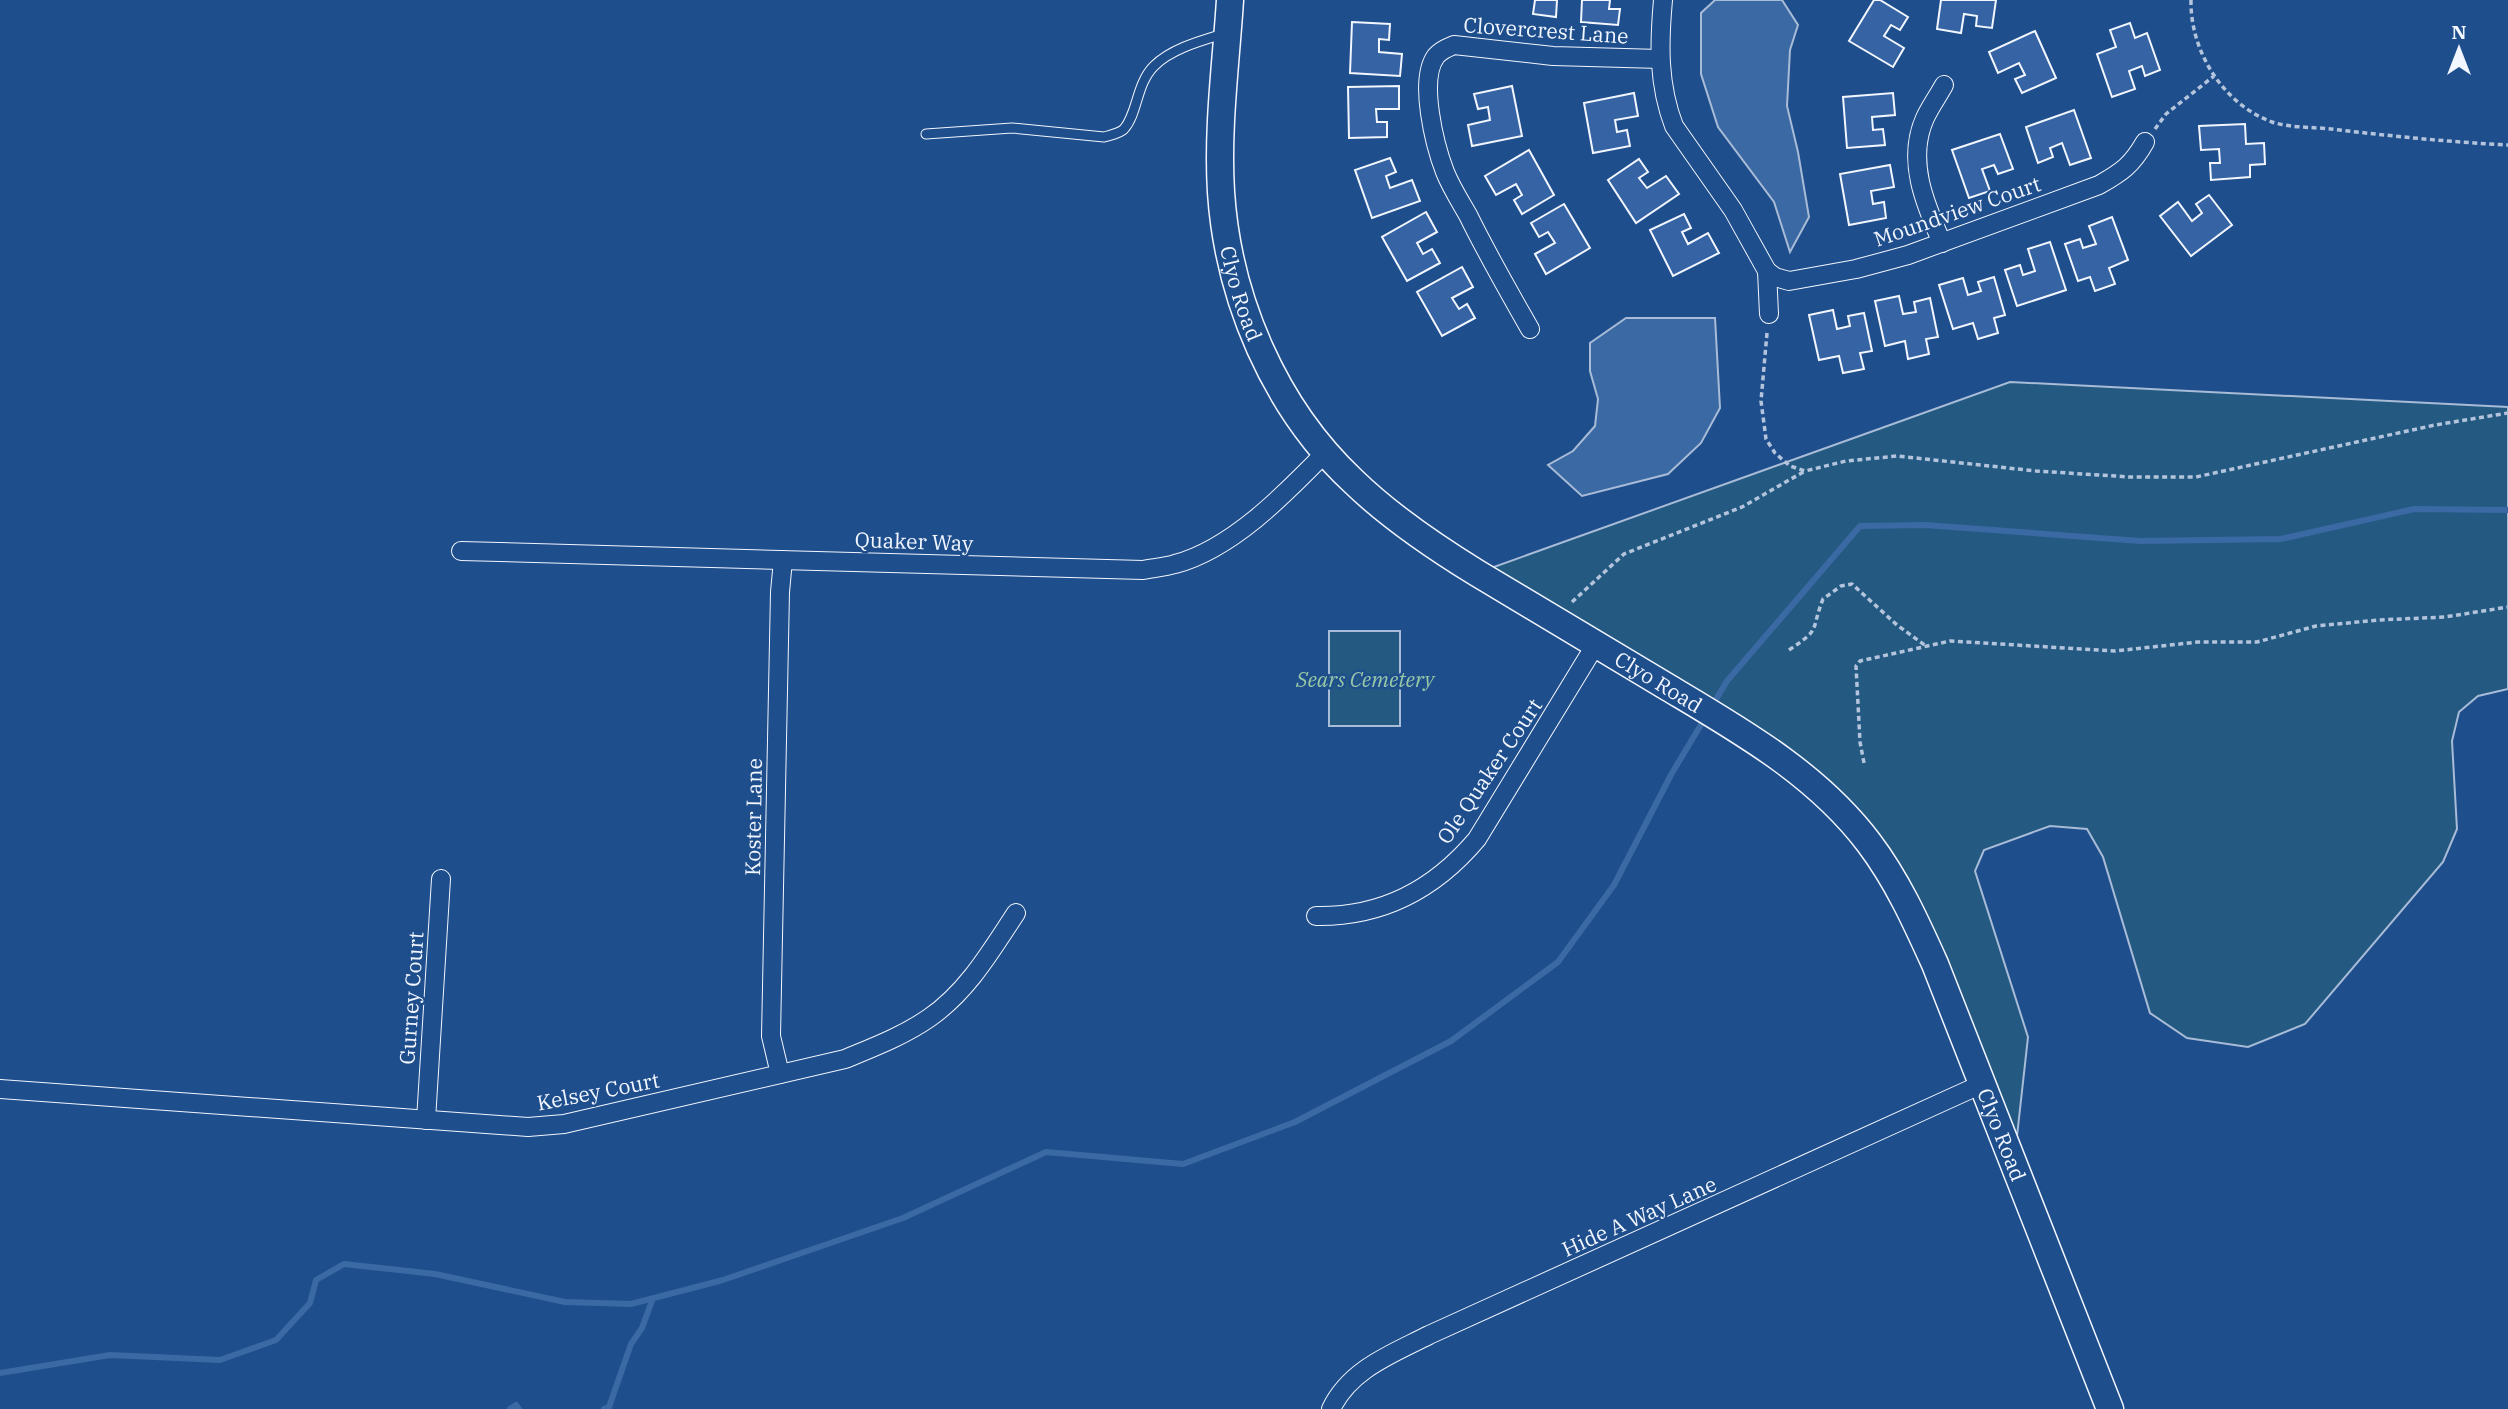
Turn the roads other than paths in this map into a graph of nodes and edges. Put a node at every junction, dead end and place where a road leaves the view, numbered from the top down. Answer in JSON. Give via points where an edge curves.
{"nodes":[{"id":1,"x":1230,"y":0,"type":"edge"},
{"id":2,"x":1663,"y":0,"type":"edge"},
{"id":3,"x":1228,"y":33,"type":"junction"},
{"id":4,"x":1660,"y":59,"type":"junction"},
{"id":5,"x":1944,"y":85,"type":"dead end"},
{"id":6,"x":926,"y":134,"type":"dead end"},
{"id":7,"x":2145,"y":142,"type":"road end"},
{"id":8,"x":1942,"y":243,"type":"junction"},
{"id":9,"x":1766,"y":271,"type":"junction"},
{"id":10,"x":1769,"y":314,"type":"road end"},
{"id":11,"x":1530,"y":329,"type":"dead end"},
{"id":12,"x":1326,"y":452,"type":"junction"},
{"id":13,"x":461,"y":551,"type":"dead end"},
{"id":14,"x":783,"y":560,"type":"junction"},
{"id":15,"x":1596,"y":644,"type":"junction"},
{"id":16,"x":441,"y":879,"type":"dead end"},
{"id":17,"x":1016,"y":913,"type":"dead end"},
{"id":18,"x":1316,"y":916,"type":"dead end"},
{"id":19,"x":780,"y":1074,"type":"junction"},
{"id":20,"x":1982,"y":1084,"type":"junction"},
{"id":21,"x":0,"y":1088,"type":"edge"},
{"id":22,"x":426,"y":1120,"type":"junction"},
{"id":23,"x":1331,"y":1409,"type":"edge"},
{"id":24,"x":2110,"y":1409,"type":"edge"}],
"edges":[{"from":1,"to":3,"type":"street","name":"Clyo Road"},
{"from":2,"to":4,"type":"street"},
{"from":3,"to":6,"type":"lane","via":[[1196,43],[1155,65],[1143,81],[1128,122],[1118,133],[1104,137],[1012,128]]},
{"from":3,"to":12,"type":"street","name":"Clyo Road","via":[[1221,190],[1235,280],[1278,384]]},
{"from":4,"to":9,"type":"street","via":[[1674,126],[1733,209]]},
{"from":4,"to":11,"type":"street","name":"Clovercrest Lane","via":[[1553,56],[1454,45],[1445,48],[1432,64],[1429,107],[1446,173]]},
{"from":5,"to":8,"type":"street","via":[[1924,118],[1916,160]]},
{"from":7,"to":8,"type":"street","name":"Moundview Court","via":[[2124,171],[2099,185]]},
{"from":8,"to":9,"type":"street","name":"Moundview Court","via":[[1856,269],[1788,281]]},
{"from":9,"to":10,"type":"street"},
{"from":12,"to":14,"type":"street","name":"Quaker Way","via":[[1240,530],[1175,564],[1117,570]]},
{"from":12,"to":15,"type":"street","name":"Clyo Road","via":[[1362,489],[1433,545]]},
{"from":13,"to":14,"type":"street","name":"Quaker Way"},
{"from":14,"to":19,"type":"street","name":"Koster Lane","via":[[771,1036]]},
{"from":15,"to":18,"type":"street","name":"Ole Quaker Court","via":[[1477,839],[1460,859],[1389,905],[1343,916]]},
{"from":15,"to":20,"type":"street","name":"Clyo Road","via":[[1751,737],[1833,802],[1891,874],[1935,964]]},
{"from":16,"to":22,"type":"street","name":"Gurney Court"},
{"from":17,"to":19,"type":"street","name":"Kelsey Court","via":[[977,971],[930,1018],[845,1059]]},
{"from":19,"to":22,"type":"street","name":"Kelsey Court","via":[[564,1124],[528,1127]]},
{"from":20,"to":23,"type":"street","name":"Hide A Way Lane","via":[[1429,1335],[1369,1366],[1352,1379]]},
{"from":20,"to":24,"type":"street","name":"Clyo Road"},
{"from":21,"to":22,"type":"street","name":"Kelsey Court"}]}
